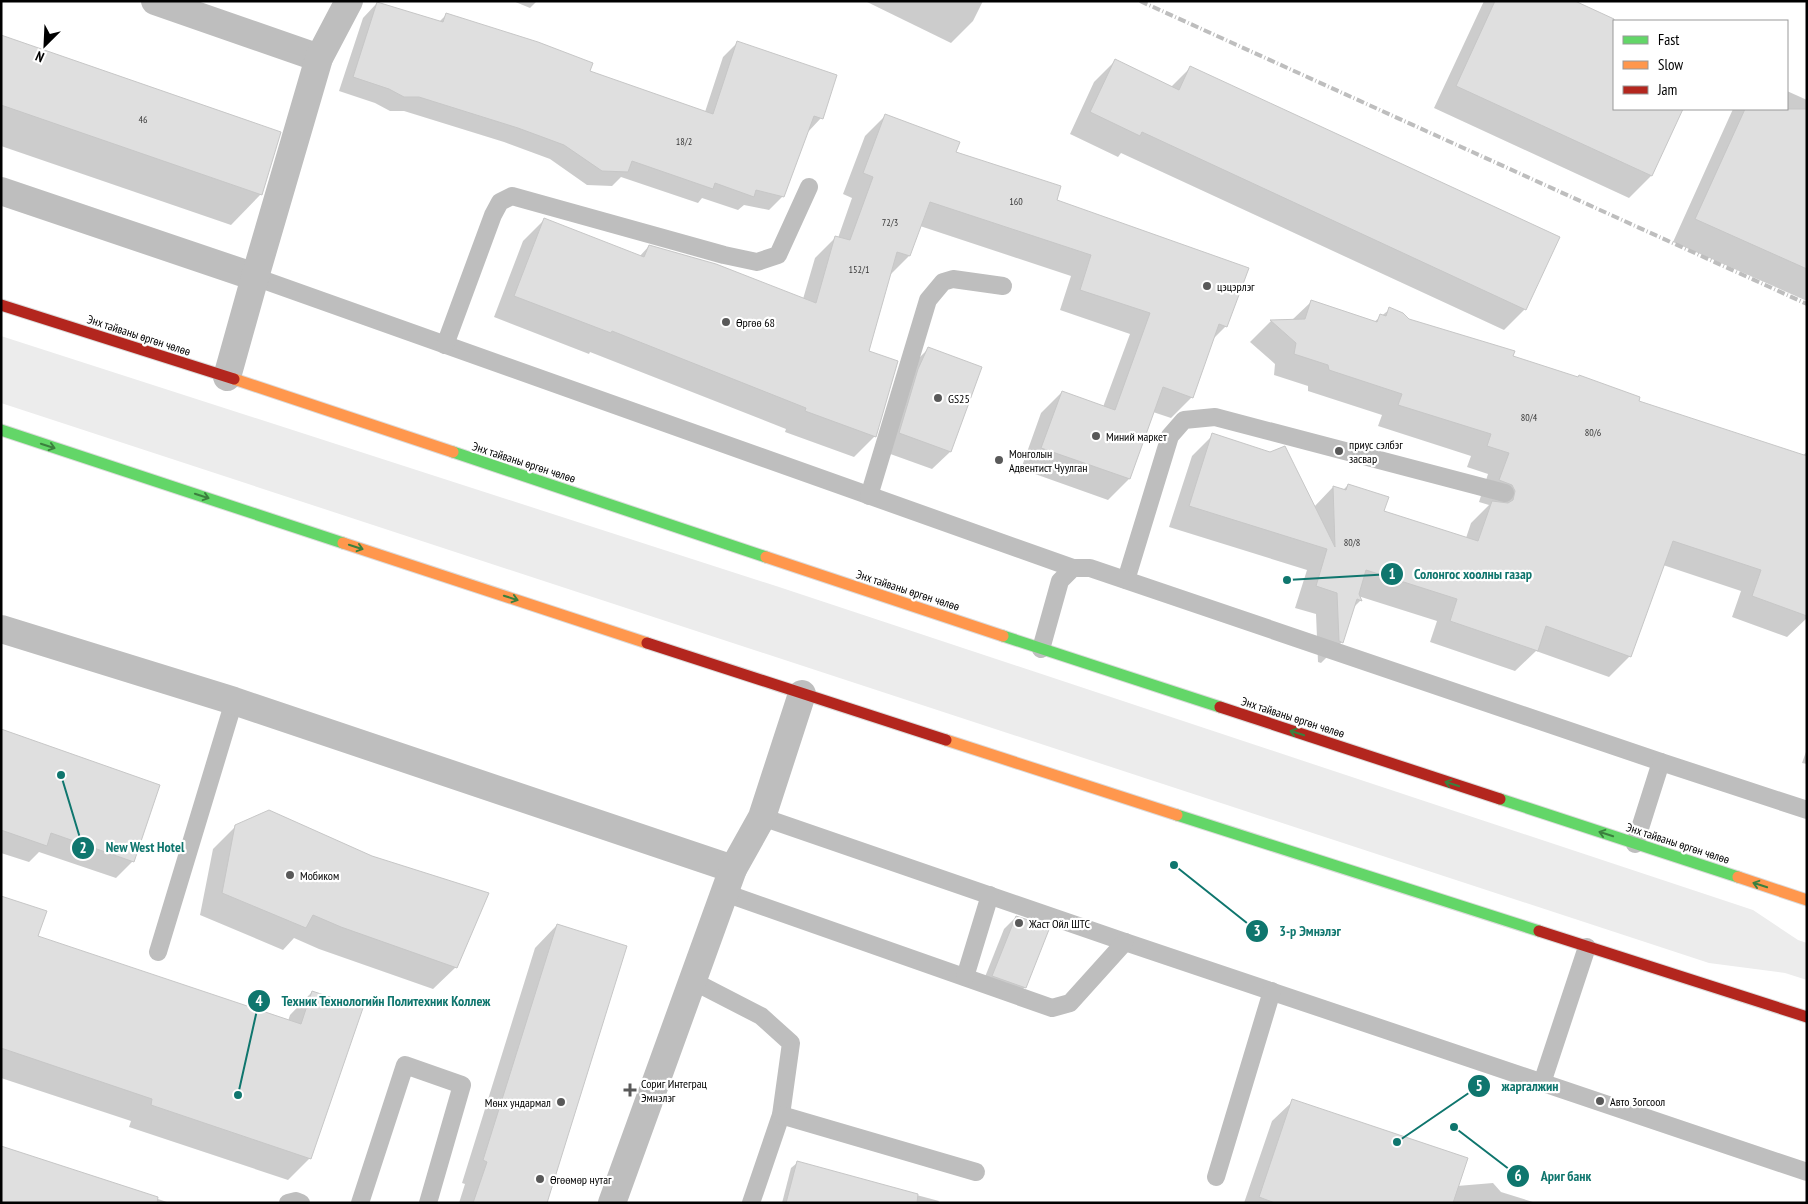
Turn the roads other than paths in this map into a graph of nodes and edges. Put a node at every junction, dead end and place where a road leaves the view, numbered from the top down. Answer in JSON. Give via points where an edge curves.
{"nodes":[{"id":1,"x":155,"y":1,"type":"edge"},
{"id":2,"x":337,"y":1,"type":"edge"},
{"id":3,"x":349,"y":1,"type":"edge"},
{"id":4,"x":320,"y":58,"type":"junction"},
{"id":5,"x":809,"y":187,"type":"dead end"},
{"id":6,"x":1,"y":190,"type":"edge"},
{"id":7,"x":255,"y":277,"type":"junction"},
{"id":8,"x":1003,"y":286,"type":"dead end"},
{"id":9,"x":1,"y":305,"type":"edge"},
{"id":10,"x":445,"y":345,"type":"junction"},
{"id":11,"x":227,"y":377,"type":"junction"},
{"id":12,"x":1,"y":430,"type":"edge"},
{"id":13,"x":1505,"y":493,"type":"dead end"},
{"id":14,"x":869,"y":496,"type":"junction"},
{"id":15,"x":1073,"y":568,"type":"junction"},
{"id":16,"x":1126,"y":580,"type":"junction"},
{"id":17,"x":1,"y":629,"type":"edge"},
{"id":18,"x":1041,"y":649,"type":"junction"},
{"id":19,"x":802,"y":694,"type":"junction"},
{"id":20,"x":234,"y":701,"type":"junction"},
{"id":21,"x":1661,"y":762,"type":"junction"},
{"id":22,"x":1807,"y":810,"type":"edge"},
{"id":23,"x":762,"y":817,"type":"junction"},
{"id":24,"x":1635,"y":844,"type":"junction"},
{"id":25,"x":729,"y":881,"type":"junction"},
{"id":26,"x":990,"y":895,"type":"junction"},
{"id":27,"x":1807,"y":900,"type":"edge"},
{"id":28,"x":1125,"y":942,"type":"junction"},
{"id":29,"x":1587,"y":947,"type":"junction"},
{"id":30,"x":158,"y":952,"type":"dead end"},
{"id":31,"x":965,"y":977,"type":"junction"},
{"id":32,"x":693,"y":981,"type":"junction"},
{"id":33,"x":1272,"y":991,"type":"junction"},
{"id":34,"x":1807,"y":1017,"type":"edge"},
{"id":35,"x":1542,"y":1083,"type":"junction"},
{"id":36,"x":781,"y":1115,"type":"junction"},
{"id":37,"x":976,"y":1172,"type":"dead end"},
{"id":38,"x":1807,"y":1172,"type":"edge"},
{"id":39,"x":1216,"y":1177,"type":"dead end"},
{"id":40,"x":288,"y":1203,"type":"edge"},
{"id":41,"x":301,"y":1203,"type":"edge"},
{"id":42,"x":360,"y":1203,"type":"edge"},
{"id":43,"x":428,"y":1203,"type":"edge"},
{"id":44,"x":612,"y":1203,"type":"edge"},
{"id":45,"x":751,"y":1203,"type":"edge"}],
"edges":[{"from":1,"to":4,"type":"street"},
{"from":2,"to":4,"type":"lane"},
{"from":3,"to":4,"type":"street"},
{"from":4,"to":7,"type":"street"},
{"from":5,"to":10,"type":"lane","via":[[778,255],[757,262],[512,196],[500,202],[494,215]]},
{"from":6,"to":7,"type":"street"},
{"from":7,"to":10,"type":"lane"},
{"from":7,"to":11,"type":"street"},
{"from":8,"to":14,"type":"lane","via":[[953,279],[943,282],[928,300]]},
{"from":9,"to":11,"type":"highway","name":"Энх тайваны өргөн чөлөө"},
{"from":10,"to":14,"type":"lane"},
{"from":11,"to":18,"type":"highway","name":"Энх тайваны өргөн чөлөө"},
{"from":12,"to":19,"type":"highway","one_way":true},
{"from":13,"to":16,"type":"lane","via":[[1215,417],[1184,420],[1170,436]]},
{"from":14,"to":15,"type":"lane"},
{"from":15,"to":16,"type":"lane","via":[[1090,568]]},
{"from":15,"to":18,"type":"lane","via":[[1060,582]]},
{"from":16,"to":21,"type":"lane"},
{"from":17,"to":20,"type":"street"},
{"from":24,"to":18,"type":"highway","name":"Энх тайваны өргөн чөлөө","one_way":true},
{"from":19,"to":23,"type":"street"},
{"from":19,"to":29,"type":"highway"},
{"from":20,"to":25,"type":"street"},
{"from":20,"to":30,"type":"lane"},
{"from":21,"to":22,"type":"lane"},
{"from":21,"to":24,"type":"lane"},
{"from":23,"to":25,"type":"street"},
{"from":23,"to":26,"type":"lane"},
{"from":27,"to":24,"type":"highway","name":"Энх тайваны өргөн чөлөө","one_way":true},
{"from":25,"to":31,"type":"lane"},
{"from":25,"to":32,"type":"street"},
{"from":26,"to":28,"type":"lane"},
{"from":26,"to":31,"type":"lane"},
{"from":28,"to":31,"type":"lane","via":[[1070,1003],[1052,1008]]},
{"from":28,"to":33,"type":"lane"},
{"from":29,"to":34,"type":"highway"},
{"from":29,"to":35,"type":"lane"},
{"from":32,"to":36,"type":"lane","via":[[761,1016],[790,1043]]},
{"from":32,"to":44,"type":"street"},
{"from":33,"to":35,"type":"lane"},
{"from":33,"to":39,"type":"lane"},
{"from":35,"to":38,"type":"lane"},
{"from":36,"to":37,"type":"lane"},
{"from":36,"to":45,"type":"lane"},
{"from":40,"to":41,"type":"lane"},
{"from":42,"to":43,"type":"lane","via":[[405,1065],[462,1084]]}]}
